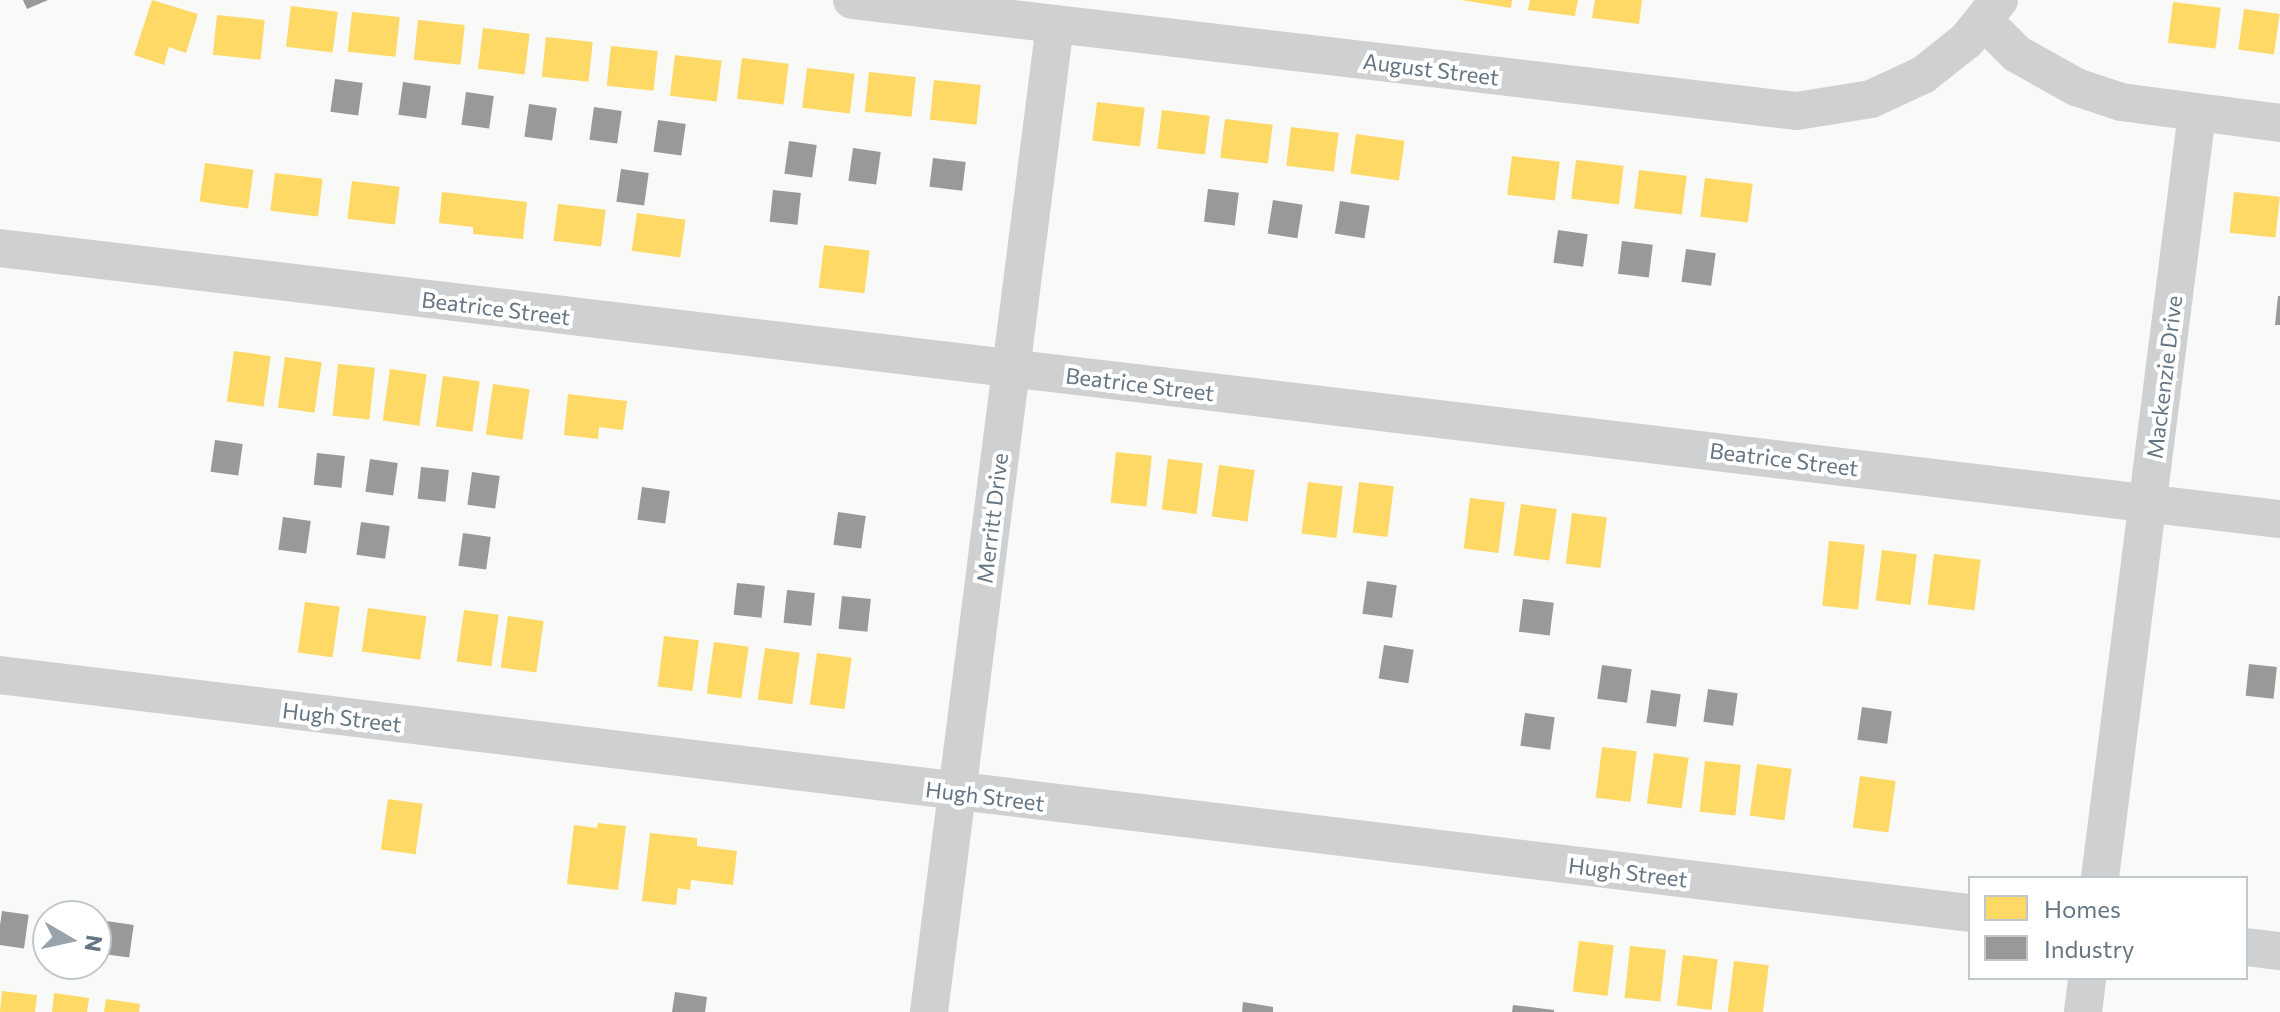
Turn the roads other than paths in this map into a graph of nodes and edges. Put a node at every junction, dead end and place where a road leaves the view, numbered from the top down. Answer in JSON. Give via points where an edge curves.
{"nodes":[{"id":1,"x":852,"y":0,"type":"edge"},
{"id":2,"x":1992,"y":11,"type":"edge"},
{"id":3,"x":1055,"y":24,"type":"junction"},
{"id":4,"x":2197,"y":113,"type":"junction"},
{"id":5,"x":2280,"y":123,"type":"edge"},
{"id":6,"x":0,"y":248,"type":"edge"},
{"id":7,"x":1011,"y":369,"type":"junction"},
{"id":8,"x":2148,"y":503,"type":"junction"},
{"id":9,"x":2280,"y":519,"type":"edge"},
{"id":10,"x":0,"y":675,"type":"edge"},
{"id":11,"x":957,"y":792,"type":"junction"},
{"id":12,"x":2100,"y":876,"type":"edge"},
{"id":13,"x":1968,"y":913,"type":"edge"},
{"id":14,"x":2248,"y":947,"type":"edge"},
{"id":15,"x":2280,"y":951,"type":"edge"},
{"id":16,"x":2087,"y":980,"type":"edge"},
{"id":17,"x":929,"y":1012,"type":"edge"},
{"id":18,"x":2083,"y":1012,"type":"edge"}],
"edges":[{"from":1,"to":3,"type":"street","name":"August Street"},
{"from":2,"to":3,"type":"street","name":"August Street","via":[[1946,59],[1898,88],[1844,106],[1797,111]]},
{"from":2,"to":4,"type":"street","via":[[2017,54],[2076,87],[2121,102]]},
{"from":3,"to":7,"type":"street","name":"Merritt Drive"},
{"from":4,"to":5,"type":"street"},
{"from":4,"to":8,"type":"street","name":"Mackenzie Drive"},
{"from":6,"to":7,"type":"street","name":"Beatrice Street"},
{"from":7,"to":8,"type":"street","name":"Beatrice Street"},
{"from":7,"to":11,"type":"street","name":"Merritt Drive"},
{"from":8,"to":9,"type":"street","name":"Beatrice Street"},
{"from":8,"to":12,"type":"street","name":"Mackenzie Drive"},
{"from":10,"to":11,"type":"street","name":"Hugh Street"},
{"from":11,"to":13,"type":"street","name":"Hugh Street"},
{"from":11,"to":17,"type":"street","name":"Merritt Drive"},
{"from":14,"to":15,"type":"street"},
{"from":16,"to":18,"type":"street"}]}
